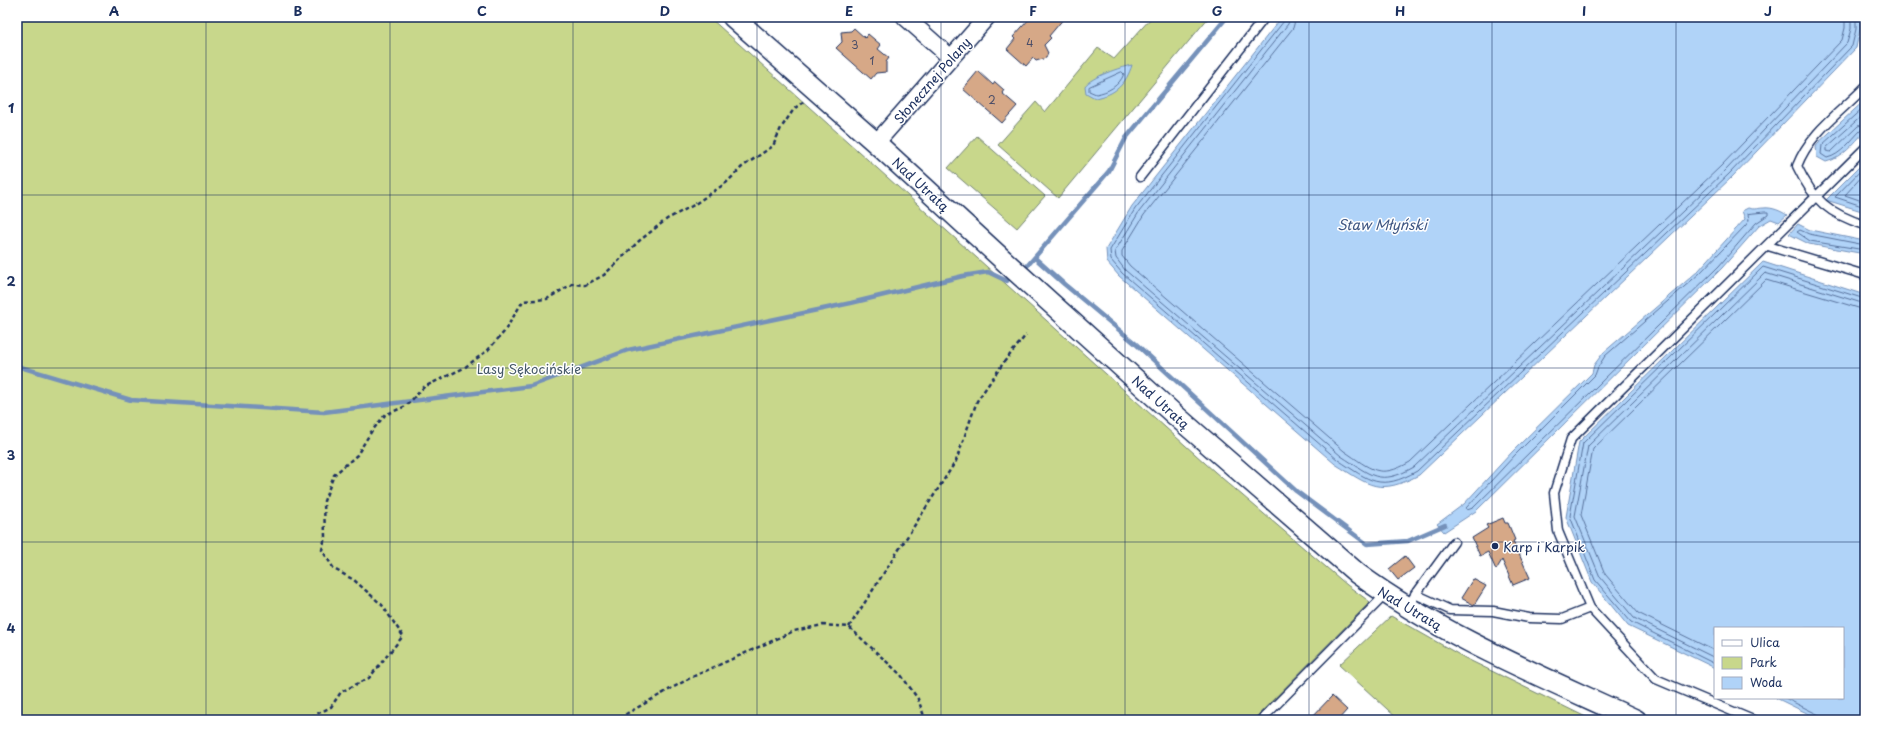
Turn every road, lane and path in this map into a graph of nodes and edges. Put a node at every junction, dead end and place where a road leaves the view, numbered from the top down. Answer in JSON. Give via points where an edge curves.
{"nodes":[{"id":1,"x":733,"y":17,"type":"edge"},
{"id":2,"x":905,"y":17,"type":"edge"},
{"id":3,"x":987,"y":17,"type":"edge"},
{"id":4,"x":1265,"y":17,"type":"edge"},
{"id":5,"x":951,"y":58,"type":"junction"},
{"id":6,"x":1865,"y":87,"type":"edge"},
{"id":7,"x":809,"y":97,"type":"dead end"},
{"id":8,"x":876,"y":143,"type":"junction"},
{"id":9,"x":1865,"y":148,"type":"edge"},
{"id":10,"x":1140,"y":177,"type":"dead end"},
{"id":11,"x":1816,"y":198,"type":"junction"},
{"id":12,"x":1865,"y":225,"type":"edge"},
{"id":13,"x":1768,"y":246,"type":"junction"},
{"id":14,"x":1865,"y":275,"type":"edge"},
{"id":15,"x":1026,"y":335,"type":"dead end"},
{"id":16,"x":1454,"y":542,"type":"dead end"},
{"id":17,"x":1386,"y":594,"type":"junction"},
{"id":18,"x":1411,"y":601,"type":"junction"},
{"id":19,"x":1590,"y":608,"type":"junction"},
{"id":20,"x":849,"y":627,"type":"junction"},
{"id":21,"x":305,"y":720,"type":"edge"},
{"id":22,"x":621,"y":720,"type":"edge"},
{"id":23,"x":930,"y":720,"type":"edge"},
{"id":24,"x":1261,"y":720,"type":"edge"},
{"id":25,"x":1636,"y":720,"type":"edge"},
{"id":26,"x":1753,"y":720,"type":"edge"}],
"edges":[{"from":1,"to":8,"type":"street","name":"Nad Utratą"},
{"from":2,"to":5,"type":"street"},
{"from":3,"to":5,"type":"street","name":"Słonecznej Polany"},
{"from":4,"to":10,"type":"lane"},
{"from":5,"to":8,"type":"street","name":"Słonecznej Polany"},
{"from":6,"to":11,"type":"lane","via":[[1819,130],[1803,150],[1798,166],[1806,185]]},
{"from":7,"to":21,"type":"path","via":[[794,109],[773,146],[742,167],[726,183],[667,219],[639,241],[604,275],[585,285],[572,284],[546,299],[523,301],[504,332],[488,350],[464,368],[424,387],[406,406],[385,415],[357,455],[334,475],[324,501],[325,537],[322,550],[334,569],[354,580],[382,605],[403,636],[369,678],[341,692],[330,707]]},
{"from":8,"to":17,"type":"street","name":"Nad Utratą","via":[[1010,267],[1332,553]]},
{"from":9,"to":11,"type":"lane"},
{"from":11,"to":12,"type":"lane","via":[[1845,219]]},
{"from":11,"to":13,"type":"lane"},
{"from":13,"to":14,"type":"lane"},
{"from":13,"to":19,"type":"lane","via":[[1572,439],[1554,493],[1558,531]]},
{"from":15,"to":20,"type":"path","via":[[977,401],[956,460]]},
{"from":16,"to":18,"type":"lane"},
{"from":17,"to":18,"type":"street","name":"Nad Utratą"},
{"from":17,"to":24,"type":"lane"},
{"from":18,"to":19,"type":"lane","via":[[1450,610],[1493,611],[1529,618],[1562,620]]},
{"from":18,"to":25,"type":"street","name":"Nad Utratą","via":[[1480,648]]},
{"from":19,"to":26,"type":"lane","via":[[1656,679]]},
{"from":20,"to":22,"type":"path","via":[[823,625],[794,632],[690,678],[626,714]]},
{"from":20,"to":23,"type":"path","via":[[901,675],[918,699],[924,716]]}]}
